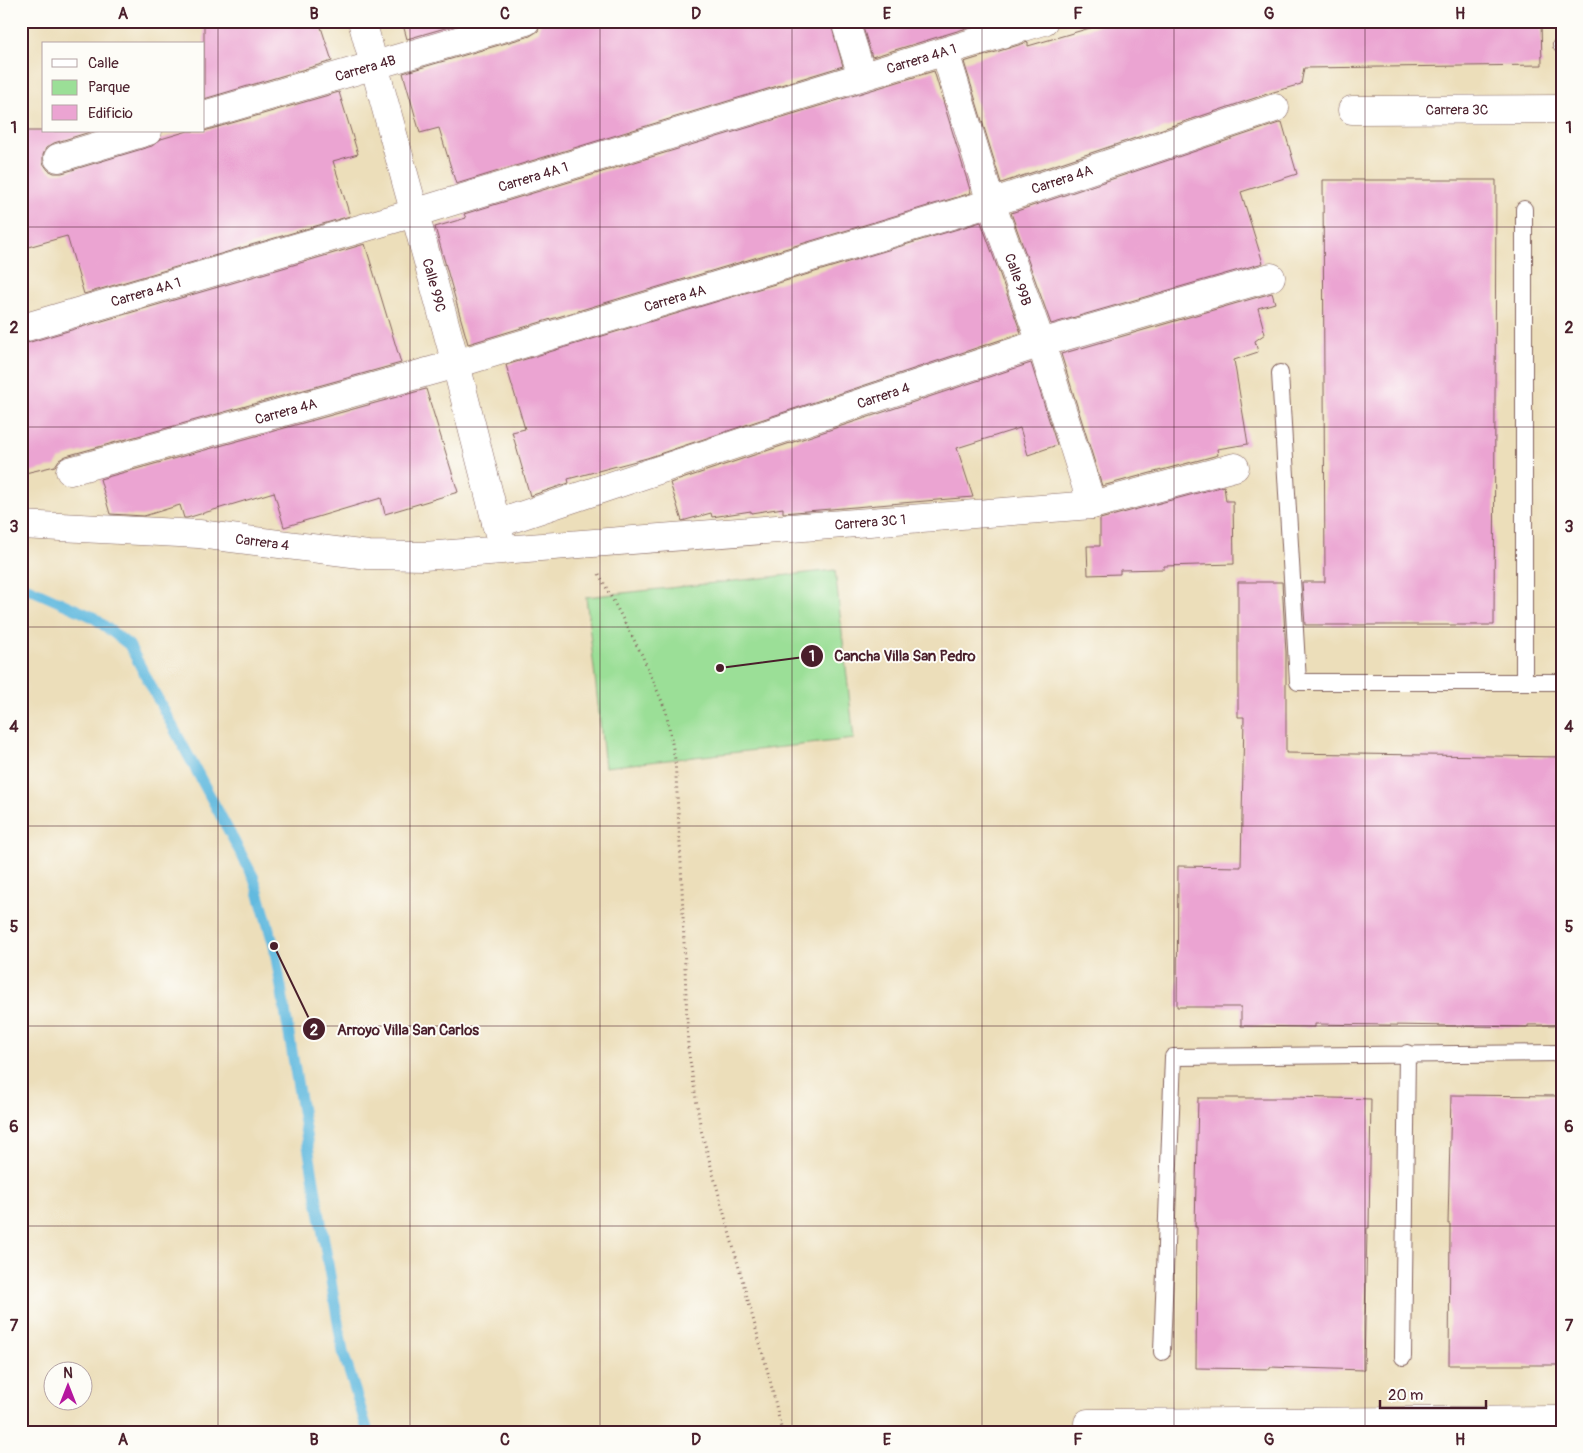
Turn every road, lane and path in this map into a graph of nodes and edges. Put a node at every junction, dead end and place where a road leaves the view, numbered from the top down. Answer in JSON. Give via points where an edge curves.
{"nodes":[{"id":1,"x":362,"y":21,"type":"edge"},
{"id":2,"x":526,"y":21,"type":"edge"},
{"id":3,"x":845,"y":21,"type":"edge"},
{"id":4,"x":1044,"y":21,"type":"edge"},
{"id":5,"x":945,"y":52,"type":"junction"},
{"id":6,"x":374,"y":65,"type":"junction"},
{"id":7,"x":862,"y":76,"type":"junction"},
{"id":8,"x":1275,"y":108,"type":"dead end"},
{"id":9,"x":1562,"y":109,"type":"edge"},
{"id":10,"x":1352,"y":110,"type":"dead end"},
{"id":11,"x":205,"y":115,"type":"edge"},
{"id":12,"x":145,"y":132,"type":"edge"},
{"id":13,"x":58,"y":158,"type":"dead end"},
{"id":14,"x":991,"y":204,"type":"junction"},
{"id":15,"x":1524,"y":209,"type":"dead end"},
{"id":16,"x":414,"y":214,"type":"junction"},
{"id":17,"x":1271,"y":277,"type":"dead end"},
{"id":18,"x":23,"y":328,"type":"dead end"},
{"id":19,"x":1042,"y":343,"type":"junction"},
{"id":20,"x":456,"y":364,"type":"junction"},
{"id":21,"x":1280,"y":373,"type":"dead end"},
{"id":22,"x":1235,"y":466,"type":"dead end"},
{"id":23,"x":70,"y":471,"type":"dead end"},
{"id":24,"x":1092,"y":506,"type":"junction"},
{"id":25,"x":496,"y":524,"type":"junction"},
{"id":26,"x":21,"y":525,"type":"edge"},
{"id":27,"x":572,"y":545,"type":"junction"},
{"id":28,"x":503,"y":550,"type":"junction"},
{"id":29,"x":1524,"y":681,"type":"junction"},
{"id":30,"x":1562,"y":682,"type":"edge"},
{"id":31,"x":1562,"y":1052,"type":"edge"},
{"id":32,"x":1407,"y":1053,"type":"junction"},
{"id":33,"x":1162,"y":1352,"type":"dead end"},
{"id":34,"x":1403,"y":1357,"type":"dead end"},
{"id":35,"x":1562,"y":1420,"type":"edge"},
{"id":36,"x":1088,"y":1423,"type":"dead end"},
{"id":37,"x":782,"y":1432,"type":"edge"}],
"edges":[{"from":1,"to":6,"type":"street","name":"Calle 99C"},
{"from":2,"to":6,"type":"street","name":"Carrera 4B"},
{"from":3,"to":7,"type":"street"},
{"from":4,"to":5,"type":"street","name":"Carrera 4A 1"},
{"from":5,"to":7,"type":"street","name":"Carrera 4A 1"},
{"from":5,"to":14,"type":"street","name":"Calle 99B"},
{"from":6,"to":11,"type":"street","name":"Carrera 4B"},
{"from":6,"to":16,"type":"street","name":"Calle 99C"},
{"from":7,"to":16,"type":"street","name":"Carrera 4A 1"},
{"from":8,"to":14,"type":"street","name":"Carrera 4A"},
{"from":9,"to":10,"type":"street","name":"Carrera 3C"},
{"from":12,"to":13,"type":"street"},
{"from":14,"to":19,"type":"street","name":"Calle 99B"},
{"from":14,"to":20,"type":"street","name":"Carrera 4A"},
{"from":15,"to":29,"type":"lane"},
{"from":16,"to":18,"type":"street","name":"Carrera 4A 1"},
{"from":16,"to":20,"type":"street","name":"Calle 99C"},
{"from":17,"to":19,"type":"street","name":"Carrera 4"},
{"from":19,"to":24,"type":"street","name":"Calle 99B"},
{"from":19,"to":25,"type":"street","name":"Carrera 4"},
{"from":20,"to":23,"type":"street","name":"Carrera 4A"},
{"from":20,"to":25,"type":"street","name":"Calle 99C"},
{"from":21,"to":29,"type":"lane","via":[[1298,682]]},
{"from":22,"to":24,"type":"street","name":"Carrera 3C 1"},
{"from":24,"to":27,"type":"street","name":"Carrera 3C 1"},
{"from":25,"to":28,"type":"street","name":"Calle 99C"},
{"from":26,"to":28,"type":"street","name":"Carrera 4","via":[[199,534],[368,555],[424,556]]},
{"from":27,"to":28,"type":"street","name":"Carrera 3C 1"},
{"from":27,"to":37,"type":"path","via":[[592,560],[642,655],[666,711],[675,759],[688,1048],[701,1130]]},
{"from":29,"to":30,"type":"lane"},
{"from":31,"to":32,"type":"lane"},
{"from":32,"to":33,"type":"lane","via":[[1173,1057]]},
{"from":32,"to":34,"type":"lane"},
{"from":35,"to":36,"type":"street"}]}
